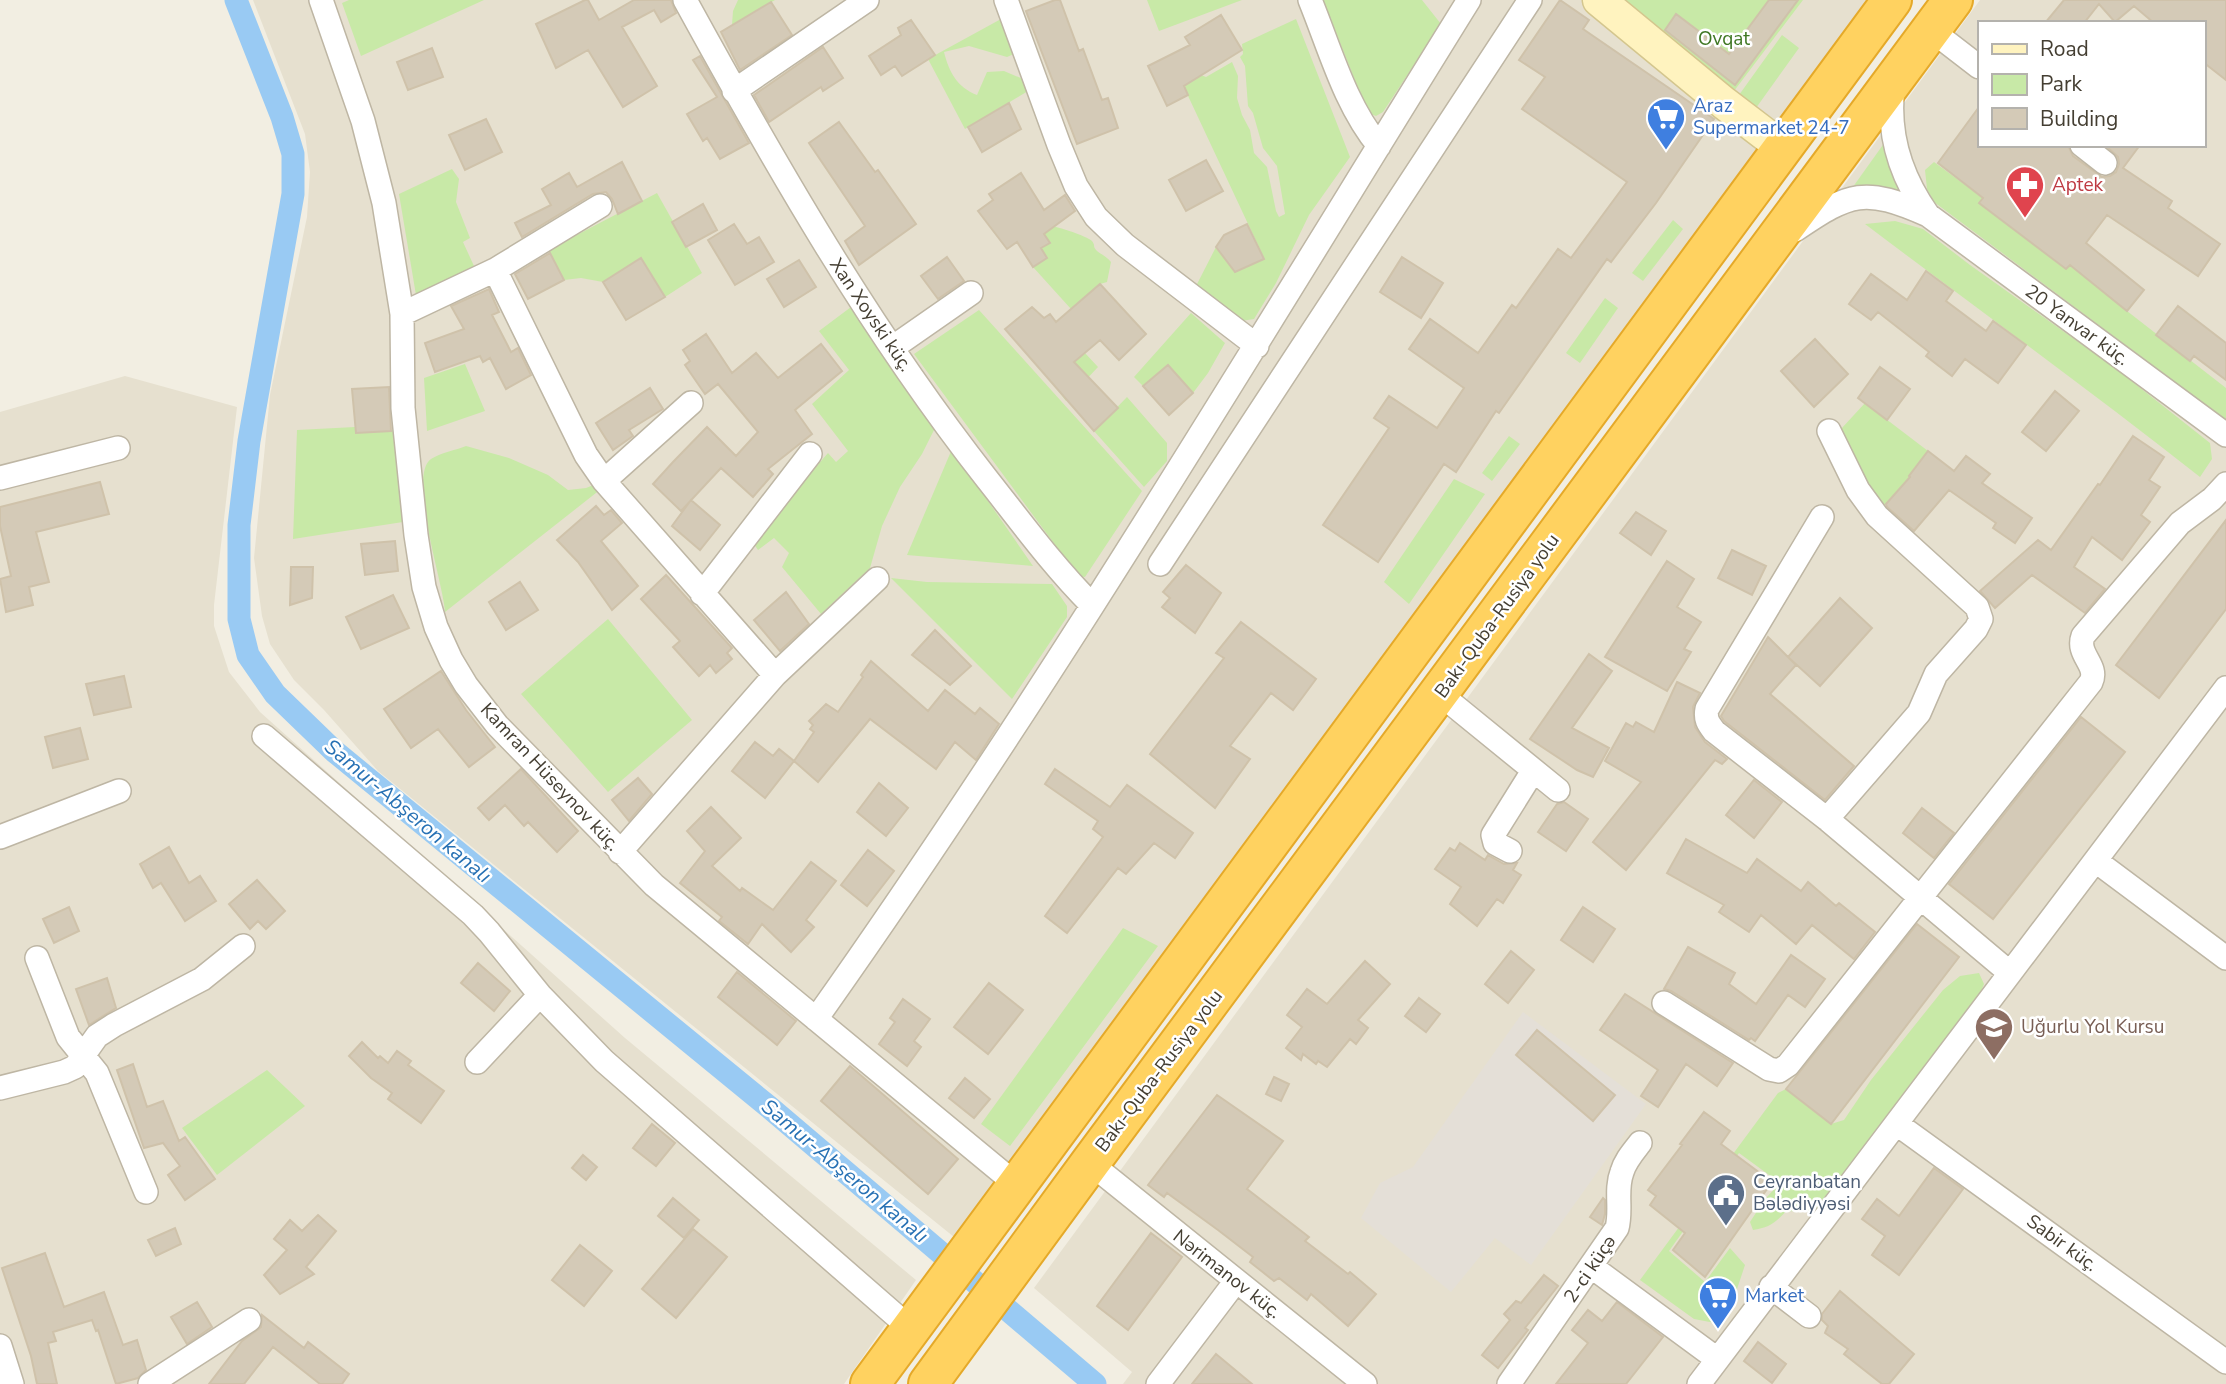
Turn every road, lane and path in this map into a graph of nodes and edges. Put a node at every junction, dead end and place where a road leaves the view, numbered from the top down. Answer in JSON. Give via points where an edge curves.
{"nodes":[{"id":1,"x":321,"y":0,"type":"edge"},
{"id":2,"x":685,"y":0,"type":"edge"},
{"id":3,"x":867,"y":0,"type":"edge"},
{"id":4,"x":1006,"y":0,"type":"edge"},
{"id":5,"x":1310,"y":0,"type":"edge"},
{"id":6,"x":1469,"y":0,"type":"edge"},
{"id":7,"x":1530,"y":0,"type":"edge"},
{"id":8,"x":1599,"y":0,"type":"edge"},
{"id":9,"x":1892,"y":0,"type":"edge"},
{"id":10,"x":1953,"y":0,"type":"edge"},
{"id":11,"x":1931,"y":30,"type":"junction"},
{"id":12,"x":1978,"y":66,"type":"edge"},
{"id":13,"x":1894,"y":79,"type":"junction"},
{"id":14,"x":734,"y":91,"type":"junction"},
{"id":15,"x":1379,"y":146,"type":"junction"},
{"id":16,"x":2085,"y":147,"type":"edge"},
{"id":17,"x":1783,"y":148,"type":"junction"},
{"id":18,"x":2105,"y":163,"type":"dead end"},
{"id":19,"x":600,"y":206,"type":"dead end"},
{"id":20,"x":1928,"y":215,"type":"junction"},
{"id":21,"x":1769,"y":248,"type":"junction"},
{"id":22,"x":495,"y":270,"type":"junction"},
{"id":23,"x":971,"y":293,"type":"dead end"},
{"id":24,"x":402,"y":314,"type":"junction"},
{"id":25,"x":1257,"y":346,"type":"junction"},
{"id":26,"x":892,"y":348,"type":"junction"},
{"id":27,"x":691,"y":403,"type":"dead end"},
{"id":28,"x":1829,"y":431,"type":"dead end"},
{"id":29,"x":2226,"y":435,"type":"edge"},
{"id":30,"x":118,"y":448,"type":"dead end"},
{"id":31,"x":810,"y":454,"type":"dead end"},
{"id":32,"x":0,"y":478,"type":"edge"},
{"id":33,"x":604,"y":481,"type":"junction"},
{"id":34,"x":2226,"y":484,"type":"edge"},
{"id":35,"x":1822,"y":517,"type":"dead end"},
{"id":36,"x":1160,"y":564,"type":"dead end"},
{"id":37,"x":877,"y":579,"type":"dead end"},
{"id":38,"x":702,"y":594,"type":"junction"},
{"id":39,"x":1092,"y":605,"type":"junction"},
{"id":40,"x":775,"y":675,"type":"junction"},
{"id":41,"x":2226,"y":688,"type":"edge"},
{"id":42,"x":1440,"y":694,"type":"junction"},
{"id":43,"x":264,"y":736,"type":"dead end"},
{"id":44,"x":1533,"y":771,"type":"junction"},
{"id":45,"x":1558,"y":790,"type":"dead end"},
{"id":46,"x":119,"y":791,"type":"dead end"},
{"id":47,"x":1827,"y":819,"type":"junction"},
{"id":48,"x":0,"y":837,"type":"edge"},
{"id":49,"x":1510,"y":851,"type":"dead end"},
{"id":50,"x":620,"y":852,"type":"junction"},
{"id":51,"x":2096,"y":861,"type":"junction"},
{"id":52,"x":1921,"y":897,"type":"junction"},
{"id":53,"x":243,"y":946,"type":"dead end"},
{"id":54,"x":37,"y":958,"type":"dead end"},
{"id":55,"x":2226,"y":958,"type":"edge"},
{"id":56,"x":2010,"y":973,"type":"junction"},
{"id":57,"x":540,"y":995,"type":"junction"},
{"id":58,"x":1664,"y":1003,"type":"dead end"},
{"id":59,"x":816,"y":1019,"type":"junction"},
{"id":60,"x":83,"y":1057,"type":"junction"},
{"id":61,"x":477,"y":1062,"type":"dead end"},
{"id":62,"x":0,"y":1088,"type":"edge"},
{"id":63,"x":1897,"y":1124,"type":"junction"},
{"id":64,"x":1640,"y":1143,"type":"dead end"},
{"id":65,"x":1090,"y":1163,"type":"junction"},
{"id":66,"x":146,"y":1192,"type":"dead end"},
{"id":67,"x":1008,"y":1196,"type":"junction"},
{"id":68,"x":1592,"y":1267,"type":"junction"},
{"id":69,"x":1236,"y":1281,"type":"junction"},
{"id":70,"x":1771,"y":1287,"type":"junction"},
{"id":71,"x":1809,"y":1316,"type":"dead end"},
{"id":72,"x":249,"y":1320,"type":"dead end"},
{"id":73,"x":916,"y":1320,"type":"junction"},
{"id":74,"x":0,"y":1346,"type":"edge"},
{"id":75,"x":1717,"y":1359,"type":"junction"},
{"id":76,"x":2226,"y":1362,"type":"edge"},
{"id":77,"x":12,"y":1384,"type":"edge"},
{"id":78,"x":150,"y":1384,"type":"edge"},
{"id":79,"x":870,"y":1384,"type":"edge"},
{"id":80,"x":928,"y":1384,"type":"edge"},
{"id":81,"x":1158,"y":1384,"type":"edge"},
{"id":82,"x":1365,"y":1384,"type":"edge"},
{"id":83,"x":1509,"y":1384,"type":"edge"},
{"id":84,"x":1699,"y":1384,"type":"edge"}],
"edges":[{"from":1,"to":24,"type":"street","name":"Kamran Hüseynov küç.","via":[[382,191]]},
{"from":2,"to":14,"type":"street","name":"Xan Xoyski küç."},
{"from":3,"to":14,"type":"street"},
{"from":4,"to":25,"type":"street","via":[[1076,186],[1096,217],[1125,245]]},
{"from":5,"to":15,"type":"street","via":[[1350,99]]},
{"from":6,"to":15,"type":"street"},
{"from":7,"to":36,"type":"street"},
{"from":8,"to":17,"type":"street"},
{"from":9,"to":17,"type":"highway"},
{"from":10,"to":11,"type":"highway","name":"Bakı-Quba-Rusiya yolu"},
{"from":11,"to":12,"type":"street"},
{"from":11,"to":13,"type":"highway","name":"Bakı-Quba-Rusiya yolu"},
{"from":13,"to":20,"type":"street","via":[[1891,122],[1897,151],[1914,196]]},
{"from":13,"to":21,"type":"highway","name":"Bakı-Quba-Rusiya yolu"},
{"from":14,"to":26,"type":"street","name":"Xan Xoyski küç.","via":[[835,264]]},
{"from":15,"to":25,"type":"street"},
{"from":16,"to":18,"type":"street"},
{"from":17,"to":67,"type":"highway"},
{"from":19,"to":22,"type":"street"},
{"from":20,"to":21,"type":"street","via":[[1890,200],[1849,198],[1826,208]]},
{"from":20,"to":29,"type":"street","name":"20 Yanvar küç."},
{"from":21,"to":42,"type":"highway","name":"Bakı-Quba-Rusiya yolu"},
{"from":22,"to":24,"type":"street"},
{"from":22,"to":33,"type":"street","via":[[586,455]]},
{"from":23,"to":26,"type":"street"},
{"from":24,"to":50,"type":"street","name":"Kamran Hüseynov küç.","via":[[404,408],[415,523],[436,627],[466,685],[489,715]]},
{"from":25,"to":39,"type":"street"},
{"from":26,"to":39,"type":"street","name":"Xan Xoyski küç.","via":[[949,430],[1059,571]]},
{"from":27,"to":33,"type":"street"},
{"from":28,"to":47,"type":"street","via":[[1858,490],[1877,516],[1978,607],[1981,619],[1936,674],[1919,713]]},
{"from":30,"to":32,"type":"street"},
{"from":31,"to":38,"type":"street"},
{"from":33,"to":38,"type":"street"},
{"from":34,"to":52,"type":"street","via":[[2180,523],[2083,636],[2080,644],[2092,668],[2091,682]]},
{"from":35,"to":47,"type":"street","via":[[1706,717],[1714,731]]},
{"from":37,"to":40,"type":"street"},
{"from":38,"to":40,"type":"street"},
{"from":39,"to":59,"type":"street","via":[[900,900]]},
{"from":40,"to":50,"type":"street"},
{"from":41,"to":51,"type":"street"},
{"from":42,"to":44,"type":"street"},
{"from":42,"to":65,"type":"highway","name":"Bakı-Quba-Rusiya yolu"},
{"from":43,"to":57,"type":"street","via":[[473,915]]},
{"from":44,"to":45,"type":"street"},
{"from":44,"to":49,"type":"street","via":[[1493,835],[1495,843]]},
{"from":46,"to":48,"type":"street"},
{"from":47,"to":52,"type":"street"},
{"from":50,"to":59,"type":"street","name":"Kamran Hüseynov küç.","via":[[703,928]]},
{"from":51,"to":55,"type":"street"},
{"from":51,"to":56,"type":"street"},
{"from":52,"to":56,"type":"street"},
{"from":52,"to":58,"type":"street","via":[[1779,1071]]},
{"from":53,"to":60,"type":"street","via":[[202,979],[97,1036]]},
{"from":54,"to":60,"type":"street","via":[[68,1037]]},
{"from":56,"to":63,"type":"street"},
{"from":57,"to":61,"type":"street"},
{"from":57,"to":73,"type":"street","via":[[604,1061]]},
{"from":59,"to":67,"type":"street","name":"Kamran Hüseynov küç."},
{"from":60,"to":62,"type":"street","via":[[64,1072]]},
{"from":60,"to":66,"type":"street","via":[[97,1073]]},
{"from":63,"to":70,"type":"street"},
{"from":63,"to":76,"type":"street","name":"Sabir küç."},
{"from":64,"to":68,"type":"street","name":"2-ci küçə","via":[[1621,1173],[1618,1228]]},
{"from":65,"to":69,"type":"street","name":"Nərimanov küç."},
{"from":65,"to":80,"type":"highway","name":"Bakı-Quba-Rusiya yolu"},
{"from":67,"to":73,"type":"highway"},
{"from":68,"to":75,"type":"street"},
{"from":68,"to":83,"type":"street","name":"2-ci küçə"},
{"from":69,"to":81,"type":"street"},
{"from":69,"to":82,"type":"street","name":"Nərimanov küç."},
{"from":70,"to":71,"type":"street"},
{"from":70,"to":75,"type":"street"},
{"from":72,"to":78,"type":"street"},
{"from":73,"to":79,"type":"highway"},
{"from":74,"to":77,"type":"street"},
{"from":75,"to":84,"type":"street"}]}
